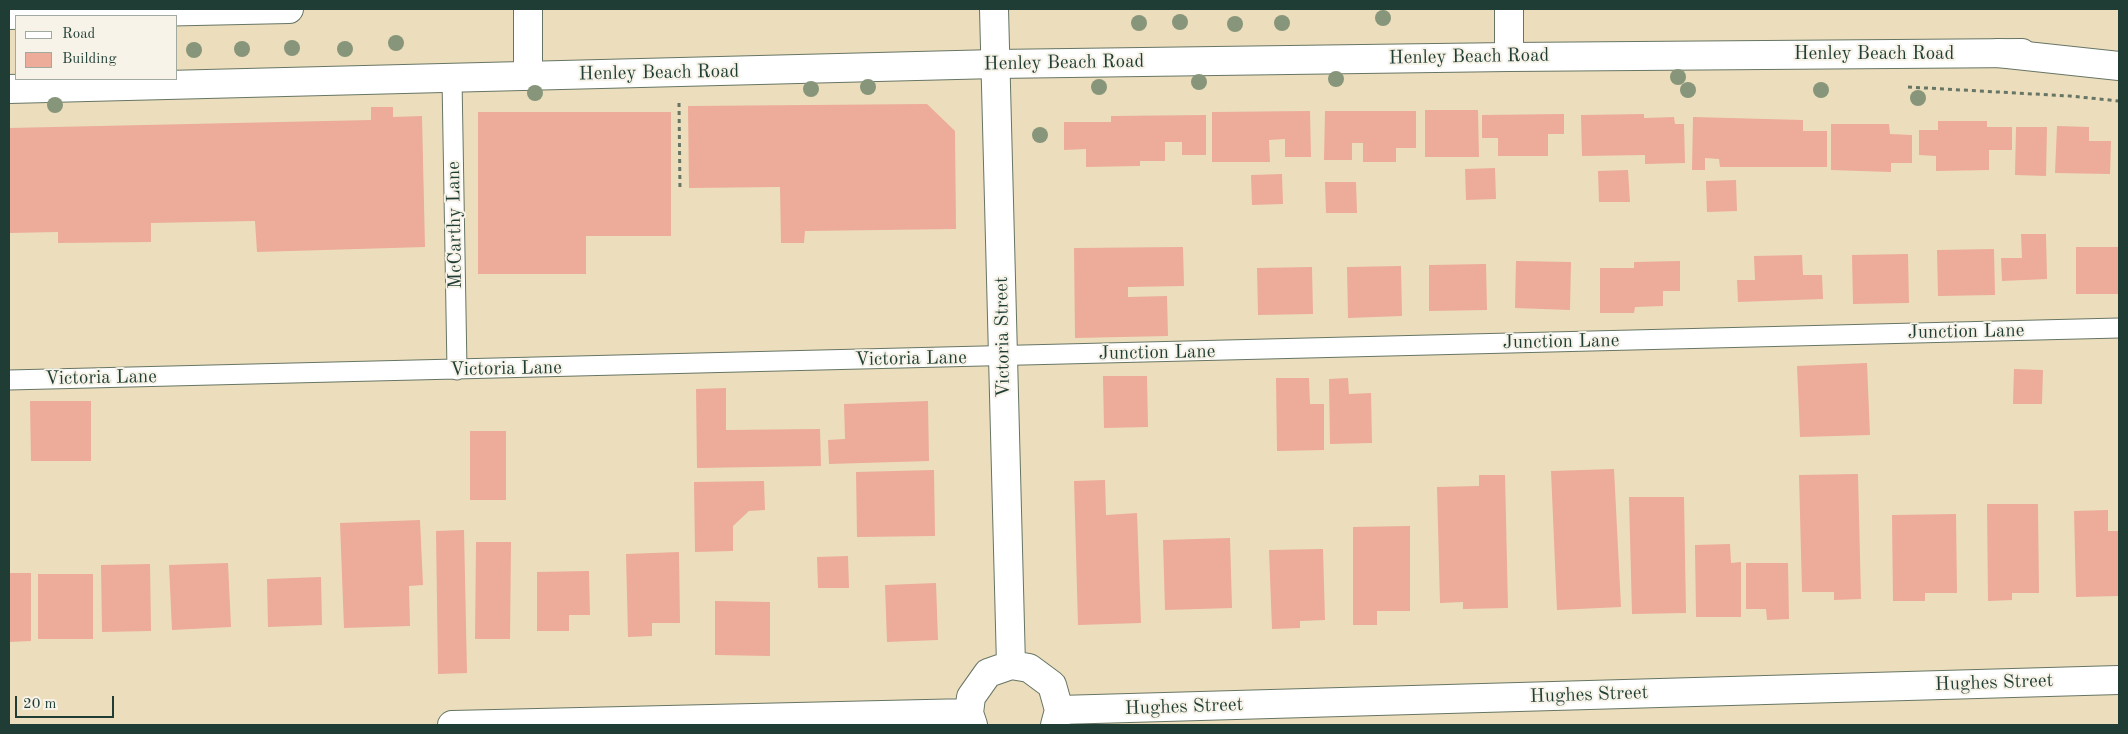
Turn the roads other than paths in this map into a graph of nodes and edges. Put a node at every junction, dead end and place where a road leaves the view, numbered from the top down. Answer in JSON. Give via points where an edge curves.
{"nodes":[{"id":1,"x":289,"y":9,"type":"edge"},
{"id":2,"x":528,"y":9,"type":"edge"},
{"id":3,"x":994,"y":9,"type":"edge"},
{"id":4,"x":1509,"y":9,"type":"edge"},
{"id":5,"x":9,"y":15,"type":"edge"},
{"id":6,"x":1998,"y":53,"type":"junction"},
{"id":7,"x":2119,"y":54,"type":"edge"},
{"id":8,"x":1509,"y":56,"type":"junction"},
{"id":9,"x":996,"y":64,"type":"junction"},
{"id":10,"x":2119,"y":66,"type":"edge"},
{"id":11,"x":528,"y":76,"type":"junction"},
{"id":12,"x":452,"y":79,"type":"junction"},
{"id":13,"x":9,"y":90,"type":"edge"},
{"id":14,"x":2119,"y":328,"type":"edge"},
{"id":15,"x":1004,"y":357,"type":"junction"},
{"id":16,"x":457,"y":370,"type":"junction"},
{"id":17,"x":9,"y":380,"type":"edge"},
{"id":18,"x":1011,"y":665,"type":"junction"},
{"id":19,"x":2119,"y":680,"type":"edge"},
{"id":20,"x":1057,"y":718,"type":"edge"},
{"id":21,"x":971,"y":719,"type":"edge"},
{"id":22,"x":452,"y":725,"type":"edge"}],
"edges":[{"from":1,"to":5,"type":"main road"},
{"from":2,"to":11,"type":"main road"},
{"from":3,"to":9,"type":"main road","name":"Victoria Street"},
{"from":4,"to":8,"type":"main road"},
{"from":6,"to":7,"type":"main road","name":"Henley Beach Road"},
{"from":6,"to":8,"type":"main road","name":"Henley Beach Road"},
{"from":6,"to":10,"type":"main road"},
{"from":8,"to":9,"type":"main road","name":"Henley Beach Road"},
{"from":9,"to":11,"type":"main road","name":"Henley Beach Road"},
{"from":9,"to":15,"type":"main road","name":"Victoria Street"},
{"from":11,"to":12,"type":"main road","name":"Henley Beach Road"},
{"from":12,"to":13,"type":"main road","name":"Henley Beach Road"},
{"from":12,"to":16,"type":"lane","name":"McCarthy Lane"},
{"from":14,"to":15,"type":"lane","name":"Junction Lane"},
{"from":15,"to":16,"type":"lane","name":"Victoria Lane"},
{"from":15,"to":18,"type":"main road","name":"Victoria Street"},
{"from":16,"to":17,"type":"lane","name":"Victoria Lane"},
{"from":18,"to":20,"type":"main road","via":[[1029,668],[1052,685]]},
{"from":18,"to":21,"type":"main road","via":[[988,673],[971,697]]},
{"from":19,"to":20,"type":"main road","name":"Hughes Street"},
{"from":21,"to":22,"type":"main road"}]}
